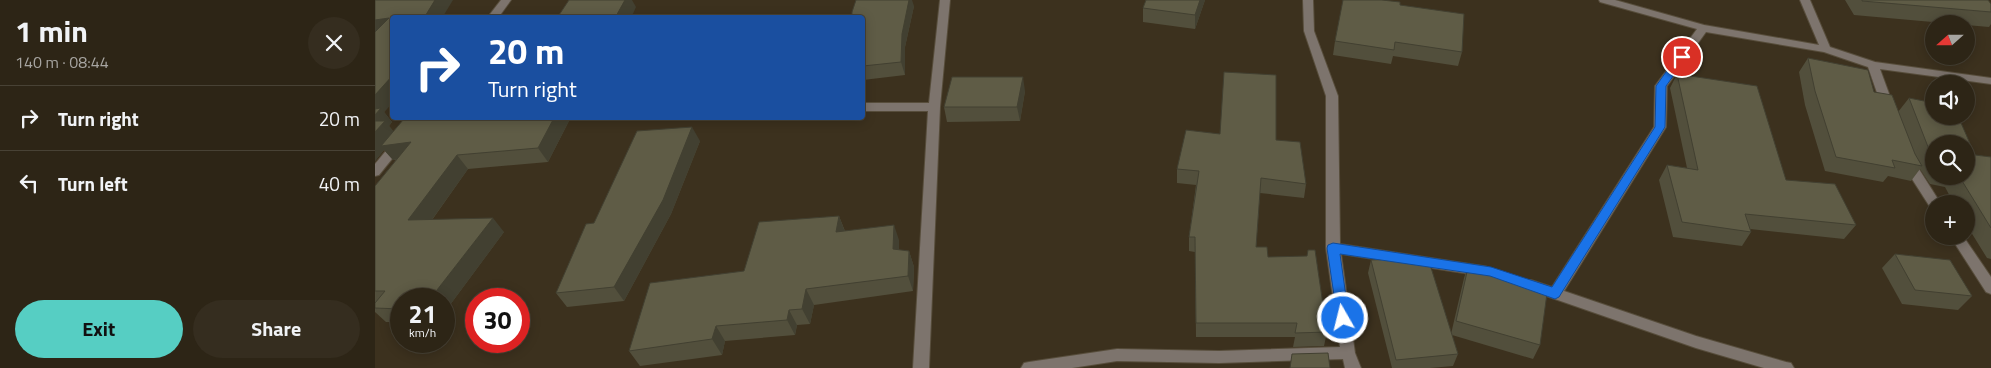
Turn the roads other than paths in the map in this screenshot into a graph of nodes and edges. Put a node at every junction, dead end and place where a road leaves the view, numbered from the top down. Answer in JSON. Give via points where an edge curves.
{"nodes":[{"id":1,"x":506,"y":0,"type":"edge"},
{"id":2,"x":945,"y":0,"type":"edge"},
{"id":3,"x":1307,"y":0,"type":"edge"},
{"id":4,"x":1604,"y":0,"type":"edge"},
{"id":5,"x":1805,"y":0,"type":"edge"},
{"id":6,"x":494,"y":15,"type":"edge"},
{"id":7,"x":1703,"y":28,"type":"junction"},
{"id":8,"x":1826,"y":49,"type":"junction"},
{"id":9,"x":1873,"y":65,"type":"junction"},
{"id":10,"x":1991,"y":81,"type":"edge"},
{"id":11,"x":865,"y":107,"type":"edge"},
{"id":12,"x":934,"y":107,"type":"junction"},
{"id":13,"x":417,"y":120,"type":"edge"},
{"id":14,"x":1894,"y":122,"type":"edge"},
{"id":15,"x":1904,"y":150,"type":"edge"},
{"id":16,"x":375,"y":172,"type":"edge"},
{"id":17,"x":1929,"y":195,"type":"edge"},
{"id":18,"x":1962,"y":245,"type":"edge"},
{"id":19,"x":1333,"y":248,"type":"junction"},
{"id":20,"x":1500,"y":275,"type":"edge"},
{"id":21,"x":1518,"y":281,"type":"edge"},
{"id":22,"x":1991,"y":288,"type":"edge"},
{"id":23,"x":1555,"y":294,"type":"junction"},
{"id":24,"x":1348,"y":353,"type":"junction"},
{"id":25,"x":921,"y":368,"type":"edge"},
{"id":26,"x":1029,"y":368,"type":"edge"},
{"id":27,"x":1353,"y":368,"type":"edge"},
{"id":28,"x":1786,"y":368,"type":"edge"}],
"edges":[{"from":1,"to":6,"type":"street"},
{"from":2,"to":12,"type":"street"},
{"from":3,"to":19,"type":"street","via":[[1309,31],[1332,96]]},
{"from":4,"to":7,"type":"street"},
{"from":5,"to":8,"type":"street"},
{"from":7,"to":8,"type":"street"},
{"from":7,"to":23,"type":"street","via":[[1661,86],[1660,127]]},
{"from":8,"to":9,"type":"street"},
{"from":9,"to":10,"type":"street"},
{"from":9,"to":14,"type":"street"},
{"from":11,"to":12,"type":"street"},
{"from":12,"to":25,"type":"street"},
{"from":13,"to":16,"type":"street"},
{"from":15,"to":17,"type":"street","via":[[1911,168]]},
{"from":18,"to":22,"type":"street"},
{"from":19,"to":20,"type":"street"},
{"from":19,"to":24,"type":"street"},
{"from":21,"to":23,"type":"street"},
{"from":23,"to":28,"type":"street","via":[[1696,342]]},
{"from":24,"to":26,"type":"street","via":[[1219,357],[1117,355]]},
{"from":24,"to":27,"type":"street"}]}
